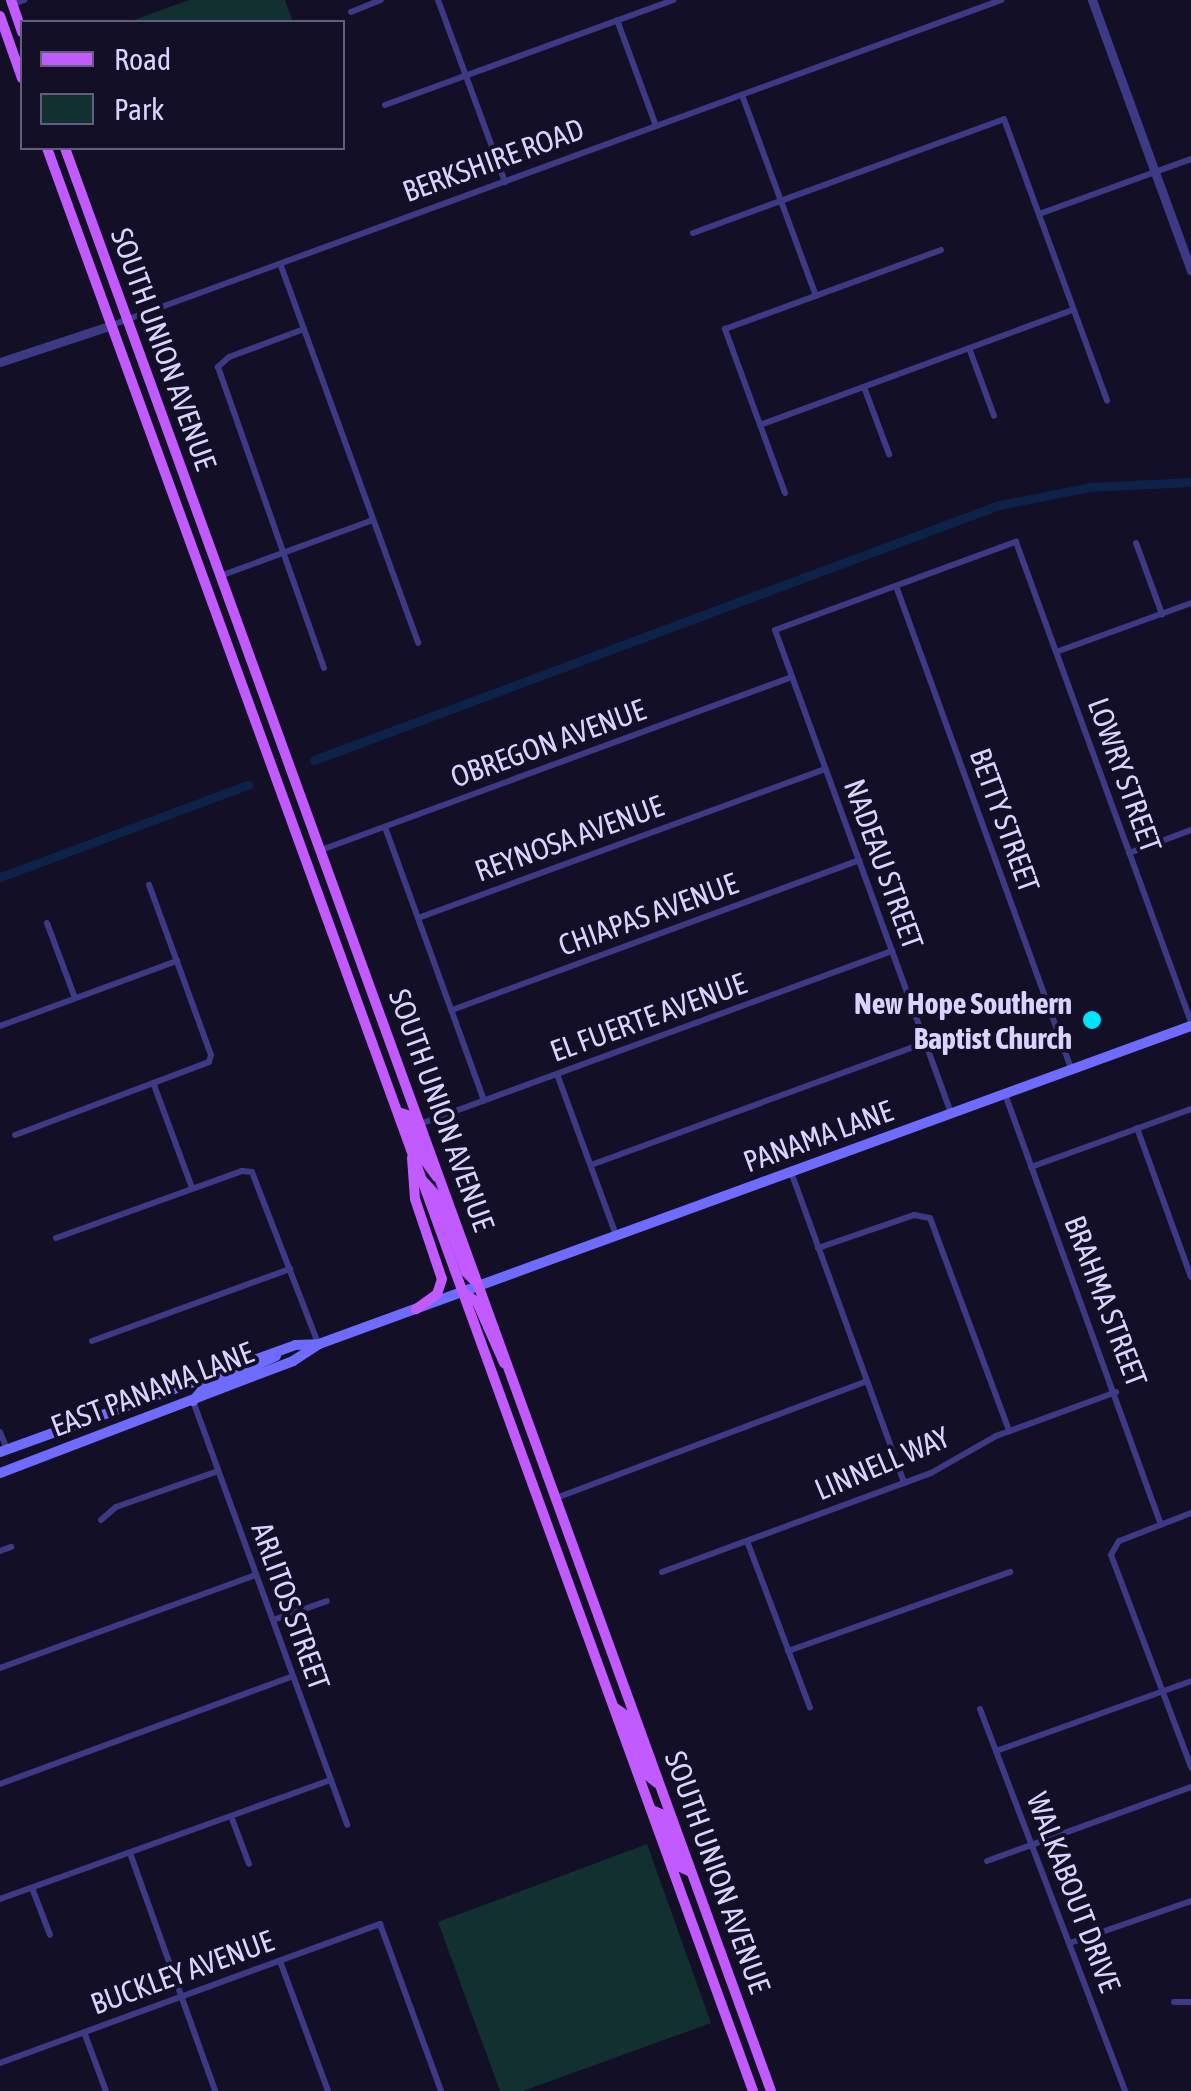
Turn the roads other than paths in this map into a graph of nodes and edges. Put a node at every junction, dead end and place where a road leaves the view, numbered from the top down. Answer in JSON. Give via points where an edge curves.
{"nodes":[{"id":1,"x":381,"y":0,"type":"edge"},
{"id":2,"x":438,"y":0,"type":"edge"},
{"id":3,"x":672,"y":0,"type":"edge"},
{"id":4,"x":1002,"y":0,"type":"edge"},
{"id":5,"x":1092,"y":0,"type":"edge"},
{"id":6,"x":352,"y":12,"type":"dead end"},
{"id":7,"x":0,"y":16,"type":"edge"},
{"id":8,"x":618,"y":20,"type":"junction"},
{"id":9,"x":20,"y":72,"type":"edge"},
{"id":10,"x":466,"y":76,"type":"junction"},
{"id":11,"x":742,"y":95,"type":"junction"},
{"id":12,"x":386,"y":105,"type":"dead end"},
{"id":13,"x":656,"y":126,"type":"junction"},
{"id":14,"x":49,"y":150,"type":"edge"},
{"id":15,"x":65,"y":150,"type":"edge"},
{"id":16,"x":1191,"y":158,"type":"edge"},
{"id":17,"x":1155,"y":172,"type":"junction"},
{"id":18,"x":504,"y":182,"type":"junction"},
{"id":19,"x":781,"y":201,"type":"junction"},
{"id":20,"x":1039,"y":214,"type":"junction"},
{"id":21,"x":693,"y":233,"type":"dead end"},
{"id":22,"x":940,"y":250,"type":"dead end"},
{"id":23,"x":280,"y":266,"type":"junction"},
{"id":24,"x":1191,"y":270,"type":"edge"},
{"id":25,"x":816,"y":296,"type":"junction"},
{"id":26,"x":1074,"y":310,"type":"junction"},
{"id":27,"x":128,"y":322,"type":"junction"},
{"id":28,"x":112,"y":326,"type":"junction"},
{"id":29,"x":304,"y":329,"type":"junction"},
{"id":30,"x":969,"y":348,"type":"junction"},
{"id":31,"x":0,"y":362,"type":"edge"},
{"id":32,"x":864,"y":386,"type":"junction"},
{"id":33,"x":1107,"y":401,"type":"dead end"},
{"id":34,"x":994,"y":416,"type":"dead end"},
{"id":35,"x":760,"y":425,"type":"junction"},
{"id":36,"x":889,"y":454,"type":"dead end"},
{"id":37,"x":784,"y":492,"type":"dead end"},
{"id":38,"x":373,"y":520,"type":"junction"},
{"id":39,"x":1136,"y":543,"type":"dead end"},
{"id":40,"x":282,"y":554,"type":"junction"},
{"id":41,"x":220,"y":576,"type":"junction"},
{"id":42,"x":896,"y":586,"type":"junction"},
{"id":43,"x":1191,"y":603,"type":"edge"},
{"id":44,"x":1162,"y":614,"type":"junction"},
{"id":45,"x":418,"y":644,"type":"dead end"},
{"id":46,"x":1056,"y":652,"type":"junction"},
{"id":47,"x":324,"y":668,"type":"dead end"},
{"id":48,"x":792,"y":677,"type":"junction"},
{"id":49,"x":826,"y":769,"type":"junction"},
{"id":50,"x":384,"y":827,"type":"junction"},
{"id":51,"x":1191,"y":830,"type":"edge"},
{"id":52,"x":320,"y":851,"type":"junction"},
{"id":53,"x":1129,"y":853,"type":"junction"},
{"id":54,"x":859,"y":860,"type":"junction"},
{"id":55,"x":150,"y":885,"type":"dead end"},
{"id":56,"x":418,"y":918,"type":"junction"},
{"id":57,"x":47,"y":922,"type":"dead end"},
{"id":58,"x":892,"y":952,"type":"junction"},
{"id":59,"x":177,"y":961,"type":"junction"},
{"id":60,"x":75,"y":998,"type":"junction"},
{"id":61,"x":452,"y":1010,"type":"junction"},
{"id":62,"x":1191,"y":1024,"type":"edge"},
{"id":63,"x":0,"y":1026,"type":"edge"},
{"id":64,"x":926,"y":1043,"type":"junction"},
{"id":65,"x":1072,"y":1070,"type":"junction"},
{"id":66,"x":557,"y":1074,"type":"junction"},
{"id":67,"x":154,"y":1085,"type":"junction"},
{"id":68,"x":1005,"y":1094,"type":"junction"},
{"id":69,"x":484,"y":1100,"type":"junction"},
{"id":70,"x":1191,"y":1109,"type":"edge"},
{"id":71,"x":398,"y":1112,"type":"junction"},
{"id":72,"x":951,"y":1114,"type":"junction"},
{"id":73,"x":420,"y":1124,"type":"junction"},
{"id":74,"x":1137,"y":1128,"type":"junction"},
{"id":75,"x":15,"y":1135,"type":"dead end"},
{"id":76,"x":412,"y":1152,"type":"junction"},
{"id":77,"x":590,"y":1165,"type":"junction"},
{"id":78,"x":1031,"y":1167,"type":"junction"},
{"id":79,"x":791,"y":1172,"type":"junction"},
{"id":80,"x":423,"y":1181,"type":"junction"},
{"id":81,"x":444,"y":1186,"type":"junction"},
{"id":82,"x":192,"y":1188,"type":"junction"},
{"id":83,"x":616,"y":1236,"type":"junction"},
{"id":84,"x":56,"y":1238,"type":"dead end"},
{"id":85,"x":818,"y":1248,"type":"junction"},
{"id":86,"x":290,"y":1269,"type":"junction"},
{"id":87,"x":1191,"y":1277,"type":"edge"},
{"id":88,"x":480,"y":1286,"type":"junction"},
{"id":89,"x":463,"y":1292,"type":"junction"},
{"id":90,"x":416,"y":1309,"type":"junction"},
{"id":91,"x":92,"y":1341,"type":"dead end"},
{"id":92,"x":319,"y":1344,"type":"junction"},
{"id":93,"x":290,"y":1346,"type":"junction"},
{"id":94,"x":514,"y":1376,"type":"junction"},
{"id":95,"x":867,"y":1381,"type":"junction"},
{"id":96,"x":1116,"y":1392,"type":"junction"},
{"id":97,"x":193,"y":1401,"type":"junction"},
{"id":98,"x":1009,"y":1430,"type":"junction"},
{"id":99,"x":0,"y":1432,"type":"edge"},
{"id":100,"x":3,"y":1451,"type":"edge"},
{"id":101,"x":0,"y":1462,"type":"edge"},
{"id":102,"x":218,"y":1471,"type":"junction"},
{"id":103,"x":0,"y":1473,"type":"edge"},
{"id":104,"x":904,"y":1483,"type":"junction"},
{"id":105,"x":556,"y":1498,"type":"junction"},
{"id":106,"x":1191,"y":1513,"type":"edge"},
{"id":107,"x":101,"y":1520,"type":"dead end"},
{"id":108,"x":1161,"y":1524,"type":"junction"},
{"id":109,"x":748,"y":1540,"type":"junction"},
{"id":110,"x":11,"y":1548,"type":"dead end"},
{"id":111,"x":0,"y":1552,"type":"edge"},
{"id":112,"x":662,"y":1572,"type":"dead end"},
{"id":113,"x":1010,"y":1572,"type":"dead end"},
{"id":114,"x":256,"y":1575,"type":"junction"},
{"id":115,"x":327,"y":1601,"type":"dead end"},
{"id":116,"x":272,"y":1620,"type":"junction"},
{"id":117,"x":788,"y":1650,"type":"junction"},
{"id":118,"x":0,"y":1668,"type":"edge"},
{"id":119,"x":293,"y":1676,"type":"junction"},
{"id":120,"x":1191,"y":1681,"type":"edge"},
{"id":121,"x":1162,"y":1692,"type":"junction"},
{"id":122,"x":614,"y":1708,"type":"junction"},
{"id":123,"x":810,"y":1708,"type":"dead end"},
{"id":124,"x":980,"y":1709,"type":"dead end"},
{"id":125,"x":996,"y":1751,"type":"junction"},
{"id":126,"x":1191,"y":1767,"type":"edge"},
{"id":127,"x":331,"y":1780,"type":"junction"},
{"id":128,"x":0,"y":1784,"type":"edge"},
{"id":129,"x":659,"y":1784,"type":"junction"},
{"id":130,"x":1191,"y":1787,"type":"edge"},
{"id":131,"x":652,"y":1810,"type":"junction"},
{"id":132,"x":231,"y":1816,"type":"junction"},
{"id":133,"x":347,"y":1825,"type":"dead end"},
{"id":134,"x":1032,"y":1845,"type":"junction"},
{"id":135,"x":130,"y":1853,"type":"junction"},
{"id":136,"x":988,"y":1861,"type":"dead end"},
{"id":137,"x":248,"y":1864,"type":"dead end"},
{"id":138,"x":691,"y":1872,"type":"junction"},
{"id":139,"x":32,"y":1888,"type":"junction"},
{"id":140,"x":0,"y":1899,"type":"edge"},
{"id":141,"x":1191,"y":1900,"type":"edge"},
{"id":142,"x":50,"y":1935,"type":"dead end"},
{"id":143,"x":1070,"y":1943,"type":"junction"},
{"id":144,"x":280,"y":1960,"type":"junction"},
{"id":145,"x":181,"y":1997,"type":"junction"},
{"id":146,"x":1174,"y":2002,"type":"dead end"},
{"id":147,"x":1191,"y":2002,"type":"edge"},
{"id":148,"x":84,"y":2032,"type":"junction"},
{"id":149,"x":0,"y":2063,"type":"edge"},
{"id":150,"x":106,"y":2091,"type":"edge"},
{"id":151,"x":215,"y":2091,"type":"edge"},
{"id":152,"x":328,"y":2091,"type":"edge"},
{"id":153,"x":442,"y":2091,"type":"edge"},
{"id":154,"x":754,"y":2091,"type":"edge"},
{"id":155,"x":771,"y":2091,"type":"edge"},
{"id":156,"x":1125,"y":2091,"type":"edge"}],
"edges":[{"from":1,"to":6,"type":"street"},
{"from":2,"to":10,"type":"street"},
{"from":3,"to":8,"type":"street"},
{"from":4,"to":11,"type":"street","name":"BERKSHIRE ROAD"},
{"from":5,"to":17,"type":"street"},
{"from":7,"to":9,"type":"main road"},
{"from":8,"to":10,"type":"street"},
{"from":8,"to":13,"type":"street"},
{"from":10,"to":12,"type":"street"},
{"from":10,"to":18,"type":"street"},
{"from":11,"to":13,"type":"street","name":"BERKSHIRE ROAD"},
{"from":11,"to":19,"type":"street"},
{"from":13,"to":18,"type":"street","name":"BERKSHIRE ROAD"},
{"from":14,"to":28,"type":"main road","name":"SOUTH UNION AVENUE"},
{"from":15,"to":27,"type":"main road","name":"SOUTH UNION AVENUE"},
{"from":16,"to":17,"type":"street"},
{"from":17,"to":20,"type":"street"},
{"from":17,"to":24,"type":"street"},
{"from":18,"to":23,"type":"street","name":"BERKSHIRE ROAD"},
{"from":19,"to":20,"type":"street","via":[[1004,119]]},
{"from":19,"to":21,"type":"street"},
{"from":19,"to":25,"type":"street"},
{"from":20,"to":26,"type":"street"},
{"from":22,"to":25,"type":"street"},
{"from":23,"to":27,"type":"street","name":"BERKSHIRE ROAD"},
{"from":23,"to":29,"type":"street"},
{"from":25,"to":35,"type":"street","via":[[725,329]]},
{"from":26,"to":30,"type":"street"},
{"from":26,"to":33,"type":"street"},
{"from":27,"to":28,"type":"street","name":"BERKSHIRE ROAD"},
{"from":27,"to":41,"type":"main road","name":"SOUTH UNION AVENUE"},
{"from":28,"to":31,"type":"street","name":"BERKSHIRE ROAD"},
{"from":28,"to":71,"type":"main road","name":"SOUTH UNION AVENUE"},
{"from":29,"to":38,"type":"street"},
{"from":29,"to":40,"type":"street","via":[[228,357],[218,367]]},
{"from":30,"to":32,"type":"street"},
{"from":30,"to":34,"type":"street"},
{"from":32,"to":35,"type":"street"},
{"from":32,"to":36,"type":"street"},
{"from":35,"to":37,"type":"street"},
{"from":38,"to":40,"type":"street"},
{"from":38,"to":45,"type":"street"},
{"from":39,"to":44,"type":"street"},
{"from":40,"to":41,"type":"street"},
{"from":40,"to":47,"type":"street"},
{"from":41,"to":52,"type":"main road","name":"SOUTH UNION AVENUE"},
{"from":42,"to":46,"type":"street","name":"LOWRY STREET","via":[[1016,542]]},
{"from":42,"to":48,"type":"street","name":"NADEAU STREET","via":[[775,630]]},
{"from":42,"to":65,"type":"street","name":"BETTY STREET"},
{"from":43,"to":44,"type":"street"},
{"from":44,"to":46,"type":"street"},
{"from":46,"to":53,"type":"street","name":"LOWRY STREET"},
{"from":48,"to":49,"type":"street","name":"NADEAU STREET"},
{"from":48,"to":50,"type":"street","name":"OBREGON AVENUE"},
{"from":49,"to":54,"type":"street","name":"NADEAU STREET"},
{"from":49,"to":56,"type":"street","name":"REYNOSA AVENUE"},
{"from":50,"to":52,"type":"street","name":"OBREGON AVENUE"},
{"from":50,"to":56,"type":"street"},
{"from":51,"to":53,"type":"street"},
{"from":52,"to":73,"type":"main road","name":"SOUTH UNION AVENUE"},
{"from":53,"to":62,"type":"street","name":"LOWRY STREET"},
{"from":54,"to":58,"type":"street","name":"NADEAU STREET"},
{"from":54,"to":61,"type":"street","name":"CHIAPAS AVENUE"},
{"from":55,"to":59,"type":"street"},
{"from":56,"to":61,"type":"street"},
{"from":57,"to":60,"type":"street"},
{"from":58,"to":64,"type":"street","name":"NADEAU STREET"},
{"from":58,"to":66,"type":"street","name":"EL FUERTE AVENUE"},
{"from":59,"to":60,"type":"street"},
{"from":59,"to":67,"type":"street","via":[[212,1055],[210,1062]]},
{"from":60,"to":63,"type":"street"},
{"from":61,"to":69,"type":"street"},
{"from":62,"to":65,"type":"main road","name":"PANAMA LANE"},
{"from":64,"to":72,"type":"street","name":"NADEAU STREET"},
{"from":64,"to":77,"type":"street"},
{"from":65,"to":68,"type":"main road","name":"PANAMA LANE"},
{"from":66,"to":69,"type":"street","name":"EL FUERTE AVENUE"},
{"from":66,"to":77,"type":"street"},
{"from":67,"to":75,"type":"street"},
{"from":67,"to":82,"type":"street"},
{"from":68,"to":72,"type":"main road","name":"PANAMA LANE"},
{"from":68,"to":78,"type":"street","name":"BRAHMA STREET"},
{"from":69,"to":73,"type":"street","name":"EL FUERTE AVENUE"},
{"from":70,"to":74,"type":"street"},
{"from":71,"to":76,"type":"main road","name":"SOUTH UNION AVENUE"},
{"from":71,"to":81,"type":"main road","via":[[407,1115],[426,1164]]},
{"from":72,"to":79,"type":"main road","name":"PANAMA LANE"},
{"from":73,"to":81,"type":"main road","name":"SOUTH UNION AVENUE"},
{"from":74,"to":78,"type":"street"},
{"from":74,"to":87,"type":"street"},
{"from":76,"to":80,"type":"main road","name":"SOUTH UNION AVENUE"},
{"from":76,"to":90,"type":"main road","via":[[416,1199],[442,1279],[436,1294]]},
{"from":77,"to":83,"type":"street"},
{"from":78,"to":96,"type":"street","name":"BRAHMA STREET"},
{"from":79,"to":83,"type":"main road","name":"PANAMA LANE"},
{"from":79,"to":85,"type":"street"},
{"from":80,"to":88,"type":"main road","via":[[438,1198],[468,1277]]},
{"from":80,"to":89,"type":"main road","name":"SOUTH UNION AVENUE"},
{"from":81,"to":88,"type":"main road","name":"SOUTH UNION AVENUE"},
{"from":82,"to":84,"type":"street"},
{"from":82,"to":86,"type":"street","via":[[252,1172]]},
{"from":83,"to":88,"type":"main road","name":"PANAMA LANE"},
{"from":85,"to":95,"type":"street"},
{"from":85,"to":98,"type":"street","via":[[914,1215],[930,1218]]},
{"from":86,"to":91,"type":"street"},
{"from":86,"to":92,"type":"street"},
{"from":88,"to":89,"type":"main road","name":"PANAMA LANE"},
{"from":88,"to":94,"type":"main road","name":"SOUTH UNION AVENUE"},
{"from":89,"to":90,"type":"main road","name":"EAST PANAMA LANE"},
{"from":89,"to":94,"type":"main road","via":[[473,1296]]},
{"from":89,"to":122,"type":"main road","name":"SOUTH UNION AVENUE"},
{"from":90,"to":92,"type":"main road","name":"EAST PANAMA LANE"},
{"from":92,"to":93,"type":"main road","name":"EAST PANAMA LANE"},
{"from":92,"to":97,"type":"main road","name":"EAST PANAMA LANE"},
{"from":93,"to":97,"type":"main road","via":[[202,1388]]},
{"from":93,"to":100,"type":"main road","name":"EAST PANAMA LANE"},
{"from":94,"to":105,"type":"main road","name":"SOUTH UNION AVENUE"},
{"from":95,"to":104,"type":"street"},
{"from":95,"to":105,"type":"street"},
{"from":96,"to":98,"type":"street","name":"LINNELL WAY"},
{"from":96,"to":108,"type":"street","name":"BRAHMA STREET"},
{"from":97,"to":102,"type":"street","name":"ARLITOS STREET"},
{"from":97,"to":103,"type":"main road","name":"EAST PANAMA LANE"},
{"from":98,"to":104,"type":"street","name":"LINNELL WAY"},
{"from":99,"to":100,"type":"street"},
{"from":100,"to":101,"type":"main road","via":[[7,1457]]},
{"from":102,"to":107,"type":"street","via":[[116,1507]]},
{"from":102,"to":114,"type":"street","name":"ARLITOS STREET"},
{"from":104,"to":109,"type":"street","name":"LINNELL WAY"},
{"from":105,"to":129,"type":"main road","name":"SOUTH UNION AVENUE"},
{"from":106,"to":108,"type":"street"},
{"from":108,"to":121,"type":"street","via":[[1119,1540],[1111,1555]]},
{"from":109,"to":112,"type":"street","name":"LINNELL WAY"},
{"from":109,"to":117,"type":"street"},
{"from":110,"to":111,"type":"street"},
{"from":113,"to":117,"type":"street"},
{"from":114,"to":116,"type":"street","name":"ARLITOS STREET"},
{"from":114,"to":118,"type":"street"},
{"from":115,"to":116,"type":"street"},
{"from":116,"to":119,"type":"street","name":"ARLITOS STREET"},
{"from":117,"to":123,"type":"street"},
{"from":119,"to":127,"type":"street","name":"ARLITOS STREET"},
{"from":119,"to":128,"type":"street"},
{"from":120,"to":121,"type":"street"},
{"from":121,"to":125,"type":"street"},
{"from":121,"to":126,"type":"street"},
{"from":122,"to":129,"type":"main road","via":[[624,1714],[647,1775]]},
{"from":122,"to":131,"type":"main road","name":"SOUTH UNION AVENUE"},
{"from":124,"to":125,"type":"street","name":"WALKABOUT DRIVE"},
{"from":125,"to":134,"type":"street","name":"WALKABOUT DRIVE"},
{"from":127,"to":132,"type":"street"},
{"from":127,"to":133,"type":"street","name":"ARLITOS STREET"},
{"from":129,"to":138,"type":"main road","name":"SOUTH UNION AVENUE"},
{"from":130,"to":134,"type":"street"},
{"from":131,"to":138,"type":"main road","via":[[661,1814],[680,1867]]},
{"from":131,"to":154,"type":"main road","name":"SOUTH UNION AVENUE"},
{"from":132,"to":135,"type":"street"},
{"from":132,"to":137,"type":"street"},
{"from":134,"to":136,"type":"street"},
{"from":134,"to":143,"type":"street","name":"WALKABOUT DRIVE"},
{"from":135,"to":139,"type":"street"},
{"from":135,"to":145,"type":"street"},
{"from":138,"to":155,"type":"main road","name":"SOUTH UNION AVENUE"},
{"from":139,"to":140,"type":"street"},
{"from":139,"to":142,"type":"street"},
{"from":141,"to":143,"type":"street"},
{"from":143,"to":156,"type":"street","name":"WALKABOUT DRIVE"},
{"from":144,"to":145,"type":"street","name":"BUCKLEY AVENUE"},
{"from":144,"to":152,"type":"street"},
{"from":144,"to":153,"type":"street","name":"BUCKLEY AVENUE","via":[[380,1924]]},
{"from":145,"to":148,"type":"street","name":"BUCKLEY AVENUE"},
{"from":145,"to":151,"type":"street"},
{"from":146,"to":147,"type":"street"},
{"from":148,"to":149,"type":"street","name":"BUCKLEY AVENUE"},
{"from":148,"to":150,"type":"street"}]}
